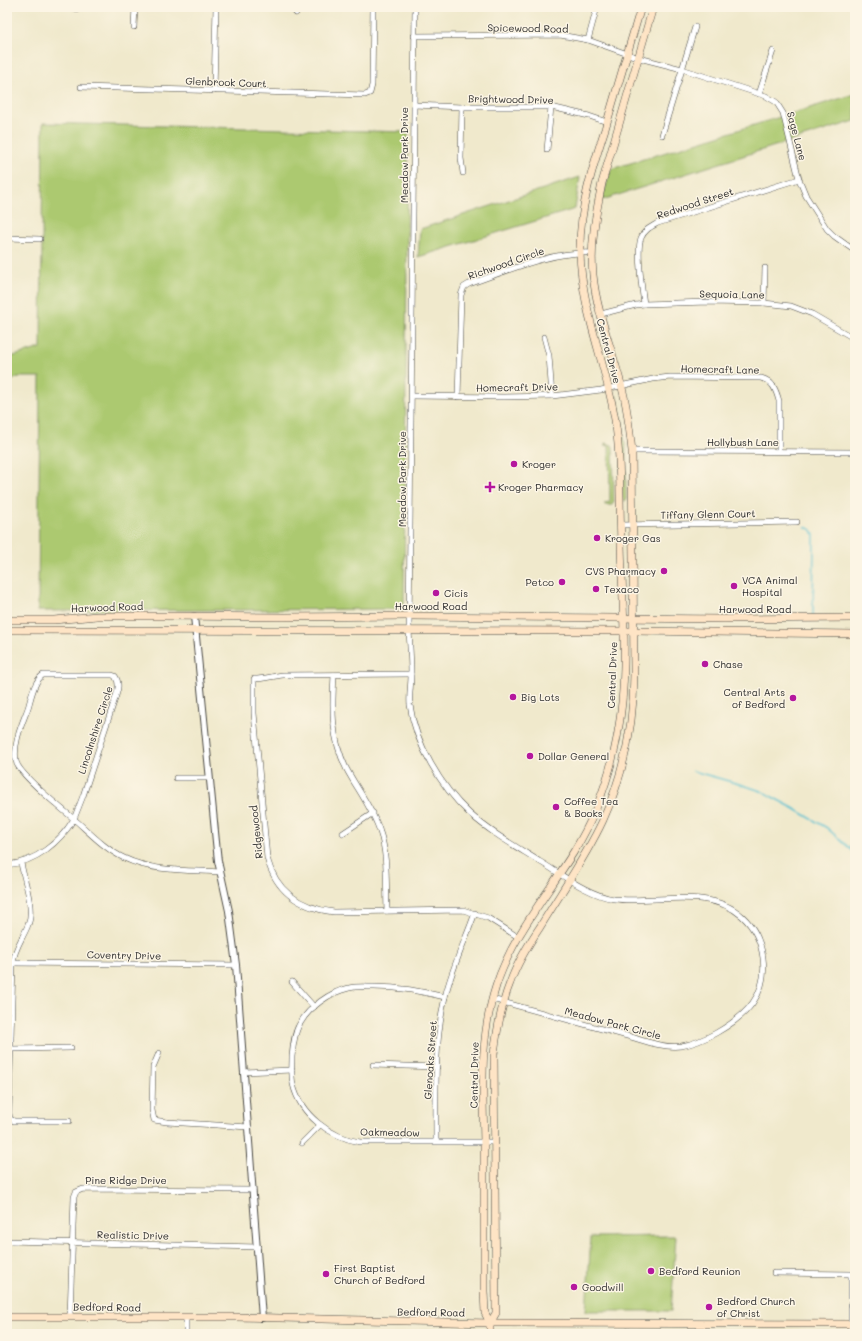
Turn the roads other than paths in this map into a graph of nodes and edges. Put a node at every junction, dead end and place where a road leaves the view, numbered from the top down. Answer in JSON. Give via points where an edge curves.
{"nodes":[{"id":1,"x":135,"y":7,"type":"edge"},
{"id":2,"x":216,"y":7,"type":"edge"},
{"id":3,"x":291,"y":7,"type":"edge"},
{"id":4,"x":373,"y":7,"type":"edge"},
{"id":5,"x":414,"y":7,"type":"edge"},
{"id":6,"x":597,"y":7,"type":"edge"},
{"id":7,"x":641,"y":7,"type":"edge"},
{"id":8,"x":653,"y":7,"type":"edge"},
{"id":9,"x":296,"y":13,"type":"dead end"},
{"id":10,"x":134,"y":27,"type":"dead end"},
{"id":11,"x":694,"y":27,"type":"dead end"},
{"id":12,"x":414,"y":36,"type":"junction"},
{"id":13,"x":588,"y":40,"type":"junction"},
{"id":14,"x":773,"y":51,"type":"dead end"},
{"id":15,"x":628,"y":54,"type":"junction"},
{"id":16,"x":639,"y":58,"type":"junction"},
{"id":17,"x":682,"y":69,"type":"junction"},
{"id":18,"x":81,"y":87,"type":"dead end"},
{"id":19,"x":214,"y":91,"type":"junction"},
{"id":20,"x":759,"y":94,"type":"junction"},
{"id":21,"x":414,"y":105,"type":"junction"},
{"id":22,"x":462,"y":107,"type":"junction"},
{"id":23,"x":551,"y":107,"type":"junction"},
{"id":24,"x":606,"y":122,"type":"junction"},
{"id":25,"x":662,"y":134,"type":"dead end"},
{"id":26,"x":547,"y":150,"type":"dead end"},
{"id":27,"x":463,"y":173,"type":"dead end"},
{"id":28,"x":799,"y":179,"type":"junction"},
{"id":29,"x":7,"y":238,"type":"edge"},
{"id":30,"x":40,"y":239,"type":"dead end"},
{"id":31,"x":855,"y":251,"type":"edge"},
{"id":32,"x":580,"y":253,"type":"junction"},
{"id":33,"x":592,"y":253,"type":"junction"},
{"id":34,"x":766,"y":268,"type":"dead end"},
{"id":35,"x":764,"y":303,"type":"junction"},
{"id":36,"x":644,"y":304,"type":"junction"},
{"id":37,"x":601,"y":314,"type":"junction"},
{"id":38,"x":544,"y":337,"type":"dead end"},
{"id":39,"x":855,"y":339,"type":"edge"},
{"id":40,"x":621,"y":386,"type":"junction"},
{"id":41,"x":608,"y":389,"type":"junction"},
{"id":42,"x":412,"y":396,"type":"junction"},
{"id":43,"x":552,"y":396,"type":"junction"},
{"id":44,"x":458,"y":397,"type":"junction"},
{"id":45,"x":632,"y":451,"type":"junction"},
{"id":46,"x":779,"y":451,"type":"junction"},
{"id":47,"x":855,"y":452,"type":"edge"},
{"id":48,"x":797,"y":522,"type":"dead end"},
{"id":49,"x":632,"y":524,"type":"junction"},
{"id":50,"x":620,"y":525,"type":"junction"},
{"id":51,"x":194,"y":616,"type":"junction"},
{"id":52,"x":410,"y":616,"type":"junction"},
{"id":53,"x":512,"y":617,"type":"junction"},
{"id":54,"x":623,"y":618,"type":"junction"},
{"id":55,"x":634,"y":618,"type":"junction"},
{"id":56,"x":855,"y":618,"type":"edge"},
{"id":57,"x":749,"y":619,"type":"junction"},
{"id":58,"x":7,"y":620,"type":"edge"},
{"id":59,"x":7,"y":630,"type":"edge"},
{"id":60,"x":196,"y":631,"type":"junction"},
{"id":61,"x":409,"y":631,"type":"junction"},
{"id":62,"x":513,"y":631,"type":"junction"},
{"id":63,"x":624,"y":631,"type":"junction"},
{"id":64,"x":634,"y":631,"type":"junction"},
{"id":65,"x":749,"y":633,"type":"junction"},
{"id":66,"x":855,"y":634,"type":"edge"},
{"id":67,"x":411,"y":674,"type":"junction"},
{"id":68,"x":334,"y":675,"type":"junction"},
{"id":69,"x":619,"y":722,"type":"junction"},
{"id":70,"x":630,"y":724,"type":"junction"},
{"id":71,"x":176,"y":778,"type":"dead end"},
{"id":72,"x":209,"y":778,"type":"junction"},
{"id":73,"x":594,"y":812,"type":"junction"},
{"id":74,"x":373,"y":813,"type":"junction"},
{"id":75,"x":605,"y":816,"type":"junction"},
{"id":76,"x":74,"y":819,"type":"junction"},
{"id":77,"x":343,"y":833,"type":"dead end"},
{"id":78,"x":21,"y":863,"type":"junction"},
{"id":79,"x":7,"y":865,"type":"edge"},
{"id":80,"x":220,"y":872,"type":"junction"},
{"id":81,"x":560,"y":873,"type":"junction"},
{"id":82,"x":569,"y":880,"type":"junction"},
{"id":83,"x":387,"y":911,"type":"junction"},
{"id":84,"x":475,"y":913,"type":"junction"},
{"id":85,"x":518,"y":937,"type":"junction"},
{"id":86,"x":13,"y":963,"type":"junction"},
{"id":87,"x":236,"y":966,"type":"junction"},
{"id":88,"x":292,"y":982,"type":"dead end"},
{"id":89,"x":445,"y":997,"type":"junction"},
{"id":90,"x":492,"y":999,"type":"junction"},
{"id":91,"x":503,"y":1002,"type":"junction"},
{"id":92,"x":314,"y":1007,"type":"junction"},
{"id":93,"x":71,"y":1048,"type":"dead end"},
{"id":94,"x":11,"y":1049,"type":"junction"},
{"id":95,"x":159,"y":1054,"type":"dead end"},
{"id":96,"x":373,"y":1065,"type":"dead end"},
{"id":97,"x":437,"y":1067,"type":"junction"},
{"id":98,"x":292,"y":1070,"type":"junction"},
{"id":99,"x":245,"y":1072,"type":"junction"},
{"id":100,"x":69,"y":1121,"type":"dead end"},
{"id":101,"x":320,"y":1125,"type":"junction"},
{"id":102,"x":249,"y":1126,"type":"junction"},
{"id":103,"x":436,"y":1141,"type":"junction"},
{"id":104,"x":484,"y":1142,"type":"junction"},
{"id":105,"x":495,"y":1142,"type":"junction"},
{"id":106,"x":302,"y":1143,"type":"dead end"},
{"id":107,"x":253,"y":1190,"type":"junction"},
{"id":108,"x":7,"y":1241,"type":"edge"},
{"id":109,"x":73,"y":1243,"type":"junction"},
{"id":110,"x":258,"y":1247,"type":"junction"},
{"id":111,"x":774,"y":1273,"type":"dead end"},
{"id":112,"x":70,"y":1316,"type":"junction"},
{"id":113,"x":7,"y":1317,"type":"edge"},
{"id":114,"x":186,"y":1317,"type":"junction"},
{"id":115,"x":262,"y":1318,"type":"junction"},
{"id":116,"x":490,"y":1323,"type":"junction"},
{"id":117,"x":853,"y":1324,"type":"edge"},
{"id":118,"x":186,"y":1334,"type":"edge"},
{"id":119,"x":490,"y":1334,"type":"edge"},
{"id":120,"x":851,"y":1334,"type":"edge"}],
"edges":[{"from":1,"to":10,"type":"street"},
{"from":2,"to":19,"type":"street"},
{"from":3,"to":9,"type":"street"},
{"from":4,"to":19,"type":"street","name":"Glenbrook Court","via":[[370,93],[361,96]]},
{"from":5,"to":12,"type":"street","name":"Meadow Park Drive"},
{"from":6,"to":13,"type":"street"},
{"from":7,"to":15,"type":"main road","name":"Central Drive"},
{"from":8,"to":16,"type":"main road","name":"Central Drive"},
{"from":11,"to":17,"type":"street"},
{"from":12,"to":13,"type":"street","name":"Spicewood Road","via":[[560,35]]},
{"from":12,"to":21,"type":"street","name":"Meadow Park Drive"},
{"from":13,"to":15,"type":"street","name":"Spicewood Road"},
{"from":14,"to":20,"type":"street"},
{"from":15,"to":16,"type":"street","name":"Spicewood Road"},
{"from":15,"to":24,"type":"main road","name":"Central Drive"},
{"from":16,"to":17,"type":"street","name":"Sage Lane"},
{"from":16,"to":33,"type":"main road","name":"Central Drive","via":[[602,183]]},
{"from":17,"to":20,"type":"street","name":"Sage Lane"},
{"from":17,"to":25,"type":"street"},
{"from":18,"to":19,"type":"street","name":"Glenbrook Court"},
{"from":20,"to":28,"type":"street","name":"Sage Lane","via":[[776,102],[783,113]]},
{"from":21,"to":22,"type":"street","name":"Brightwood Drive"},
{"from":21,"to":42,"type":"street","name":"Meadow Park Drive"},
{"from":22,"to":23,"type":"street","name":"Brightwood Drive"},
{"from":22,"to":27,"type":"street"},
{"from":23,"to":24,"type":"street","name":"Brightwood Drive"},
{"from":23,"to":26,"type":"street"},
{"from":24,"to":32,"type":"main road","name":"Central Drive","via":[[586,191]]},
{"from":28,"to":31,"type":"street","name":"Sage Lane","via":[[806,196],[827,229]]},
{"from":28,"to":36,"type":"street","name":"Redwood Street","via":[[658,223],[648,229],[641,238],[639,249]]},
{"from":29,"to":30,"type":"street"},
{"from":32,"to":33,"type":"street","name":"Richwood Circle"},
{"from":32,"to":41,"type":"main road","name":"Central Drive","via":[[586,302]]},
{"from":32,"to":44,"type":"street","name":"Richwood Circle","via":[[551,257],[464,287],[461,295]]},
{"from":33,"to":37,"type":"main road","name":"Central Drive","via":[[593,275]]},
{"from":34,"to":35,"type":"street"},
{"from":35,"to":36,"type":"street","name":"Sequoia Lane"},
{"from":35,"to":39,"type":"street","name":"Sequoia Lane","via":[[800,309]]},
{"from":36,"to":37,"type":"street","name":"Sequoia Lane"},
{"from":37,"to":40,"type":"main road","name":"Central Drive"},
{"from":38,"to":43,"type":"street","via":[[549,356]]},
{"from":40,"to":41,"type":"street","name":"Homecraft Drive"},
{"from":40,"to":45,"type":"main road","name":"Central Drive","via":[[629,421]]},
{"from":40,"to":46,"type":"street","name":"Homecraft Lane","via":[[653,378],[670,377],[765,379],[774,386],[779,401]]},
{"from":41,"to":43,"type":"street","name":"Homecraft Drive"},
{"from":41,"to":50,"type":"main road","name":"Central Drive","via":[[619,448]]},
{"from":42,"to":44,"type":"street","name":"Homecraft Drive"},
{"from":42,"to":52,"type":"street","name":"Meadow Park Drive"},
{"from":43,"to":44,"type":"street","name":"Homecraft Drive"},
{"from":45,"to":46,"type":"street","name":"Hollybush Lane"},
{"from":45,"to":49,"type":"main road","name":"Central Drive"},
{"from":46,"to":47,"type":"street","name":"Hollybush Lane"},
{"from":48,"to":49,"type":"street","name":"Tiffany Glenn Court"},
{"from":49,"to":50,"type":"street","name":"Tiffany Glenn Court"},
{"from":49,"to":55,"type":"main road","name":"Central Drive"},
{"from":50,"to":54,"type":"main road","name":"Central Drive"},
{"from":51,"to":52,"type":"main road","name":"Harwood Road"},
{"from":51,"to":58,"type":"main road","name":"Harwood Road","via":[[97,616],[54,620]]},
{"from":51,"to":60,"type":"street"},
{"from":52,"to":53,"type":"main road","name":"Harwood Road"},
{"from":52,"to":61,"type":"street","name":"Meadow Park Drive"},
{"from":53,"to":54,"type":"main road","name":"Harwood Road"},
{"from":53,"to":62,"type":"main road"},
{"from":54,"to":55,"type":"main road","name":"Harwood Road"},
{"from":54,"to":63,"type":"main road","name":"Central Drive"},
{"from":55,"to":57,"type":"main road","name":"Harwood Road"},
{"from":55,"to":64,"type":"main road","name":"Central Drive"},
{"from":56,"to":57,"type":"main road","name":"Harwood Road"},
{"from":57,"to":65,"type":"main road"},
{"from":59,"to":60,"type":"main road"},
{"from":60,"to":61,"type":"main road"},
{"from":60,"to":72,"type":"street"},
{"from":61,"to":62,"type":"main road"},
{"from":61,"to":67,"type":"street","name":"Meadow Park Drive"},
{"from":62,"to":63,"type":"main road"},
{"from":63,"to":64,"type":"main road"},
{"from":63,"to":69,"type":"main road","name":"Central Drive","via":[[624,678]]},
{"from":64,"to":65,"type":"main road"},
{"from":64,"to":70,"type":"main road","name":"Central Drive","via":[[634,694]]},
{"from":65,"to":66,"type":"main road"},
{"from":67,"to":68,"type":"street","name":"Ridgewood"},
{"from":67,"to":81,"type":"street","name":"Meadow Park Drive","via":[[410,703],[418,737],[430,763],[450,793],[466,811],[490,830]]},
{"from":68,"to":74,"type":"street","via":[[332,710],[336,739],[346,768]]},
{"from":68,"to":83,"type":"street","name":"Ridgewood","via":[[283,675],[254,679],[254,713],[267,858],[274,876],[285,892],[303,904],[334,912]]},
{"from":69,"to":70,"type":"main road"},
{"from":69,"to":73,"type":"main road","name":"Central Drive","via":[[611,765]]},
{"from":70,"to":75,"type":"main road","name":"Central Drive","via":[[623,764]]},
{"from":71,"to":72,"type":"street"},
{"from":72,"to":80,"type":"street"},
{"from":73,"to":75,"type":"main road"},
{"from":73,"to":81,"type":"main road","name":"Central Drive","via":[[588,827]]},
{"from":74,"to":77,"type":"street"},
{"from":74,"to":83,"type":"street","via":[[383,842]]},
{"from":75,"to":82,"type":"main road","name":"Central Drive"},
{"from":76,"to":76,"type":"street","name":"Lincolnshire Circle","via":[[119,688],[117,678],[112,675],[49,674],[40,677],[15,745],[19,767],[38,788]]},
{"from":76,"to":78,"type":"street","via":[[66,832],[52,846]]},
{"from":76,"to":80,"type":"street","via":[[125,859],[163,868]]},
{"from":78,"to":79,"type":"street"},
{"from":78,"to":86,"type":"street","via":[[30,920],[13,957]]},
{"from":80,"to":87,"type":"street","via":[[229,911]]},
{"from":81,"to":82,"type":"street","name":"Meadow Park Drive"},
{"from":81,"to":85,"type":"main road","name":"Central Drive"},
{"from":82,"to":91,"type":"main road","name":"Central Drive","via":[[525,950]]},
{"from":82,"to":91,"type":"street","name":"Meadow Park Circle","via":[[612,898],[701,899],[731,908],[749,924],[760,944],[764,969],[756,999],[743,1015],[721,1030],[694,1043],[671,1047]]},
{"from":83,"to":84,"type":"street","name":"Ridgewood","via":[[454,910]]},
{"from":84,"to":85,"type":"street","name":"Ridgewood"},
{"from":84,"to":89,"type":"street","name":"Glenoaks Street"},
{"from":85,"to":90,"type":"main road","name":"Central Drive"},
{"from":86,"to":87,"type":"street","name":"Coventry Drive"},
{"from":86,"to":94,"type":"street"},
{"from":87,"to":99,"type":"street"},
{"from":88,"to":92,"type":"street"},
{"from":89,"to":92,"type":"street","name":"Oakmeadow","via":[[410,988],[351,988],[338,991]]},
{"from":89,"to":97,"type":"street","name":"Glenoaks Street"},
{"from":90,"to":91,"type":"street","name":"Meadow Park Circle"},
{"from":90,"to":104,"type":"main road","name":"Central Drive","via":[[482,1059]]},
{"from":91,"to":105,"type":"main road","name":"Central Drive","via":[[494,1054]]},
{"from":92,"to":98,"type":"street","name":"Oakmeadow","via":[[299,1025],[295,1035]]},
{"from":93,"to":94,"type":"street"},
{"from":94,"to":100,"type":"street","via":[[10,1119]]},
{"from":95,"to":102,"type":"street","via":[[152,1067],[154,1120]]},
{"from":96,"to":97,"type":"street"},
{"from":97,"to":103,"type":"street","name":"Glenoaks Street"},
{"from":98,"to":99,"type":"street"},
{"from":98,"to":101,"type":"street","name":"Oakmeadow","via":[[296,1095]]},
{"from":99,"to":102,"type":"street"},
{"from":101,"to":103,"type":"street","name":"Oakmeadow","via":[[360,1142]]},
{"from":101,"to":106,"type":"street"},
{"from":102,"to":107,"type":"street"},
{"from":103,"to":104,"type":"street","name":"Oakmeadow"},
{"from":104,"to":105,"type":"street","name":"Oakmeadow"},
{"from":104,"to":116,"type":"main road","name":"Central Drive","via":[[485,1313]]},
{"from":105,"to":116,"type":"main road","name":"Central Drive","via":[[496,1313]]},
{"from":107,"to":109,"type":"street","name":"Pine Ridge Drive","via":[[80,1189],[74,1197]]},
{"from":107,"to":110,"type":"street"},
{"from":108,"to":109,"type":"street","name":"Realistic Drive"},
{"from":109,"to":110,"type":"street","name":"Realistic Drive"},
{"from":109,"to":112,"type":"street","name":"Pine Ridge Drive"},
{"from":110,"to":115,"type":"street"},
{"from":111,"to":117,"type":"street","via":[[851,1274]]},
{"from":112,"to":113,"type":"main road","name":"Bedford Road"},
{"from":112,"to":114,"type":"main road","name":"Bedford Road"},
{"from":114,"to":115,"type":"main road","name":"Bedford Road"},
{"from":114,"to":118,"type":"street"},
{"from":115,"to":116,"type":"main road","name":"Bedford Road"},
{"from":116,"to":117,"type":"main road","name":"Bedford Road"},
{"from":116,"to":119,"type":"main road","name":"Central Drive"},
{"from":117,"to":120,"type":"street"}]}
